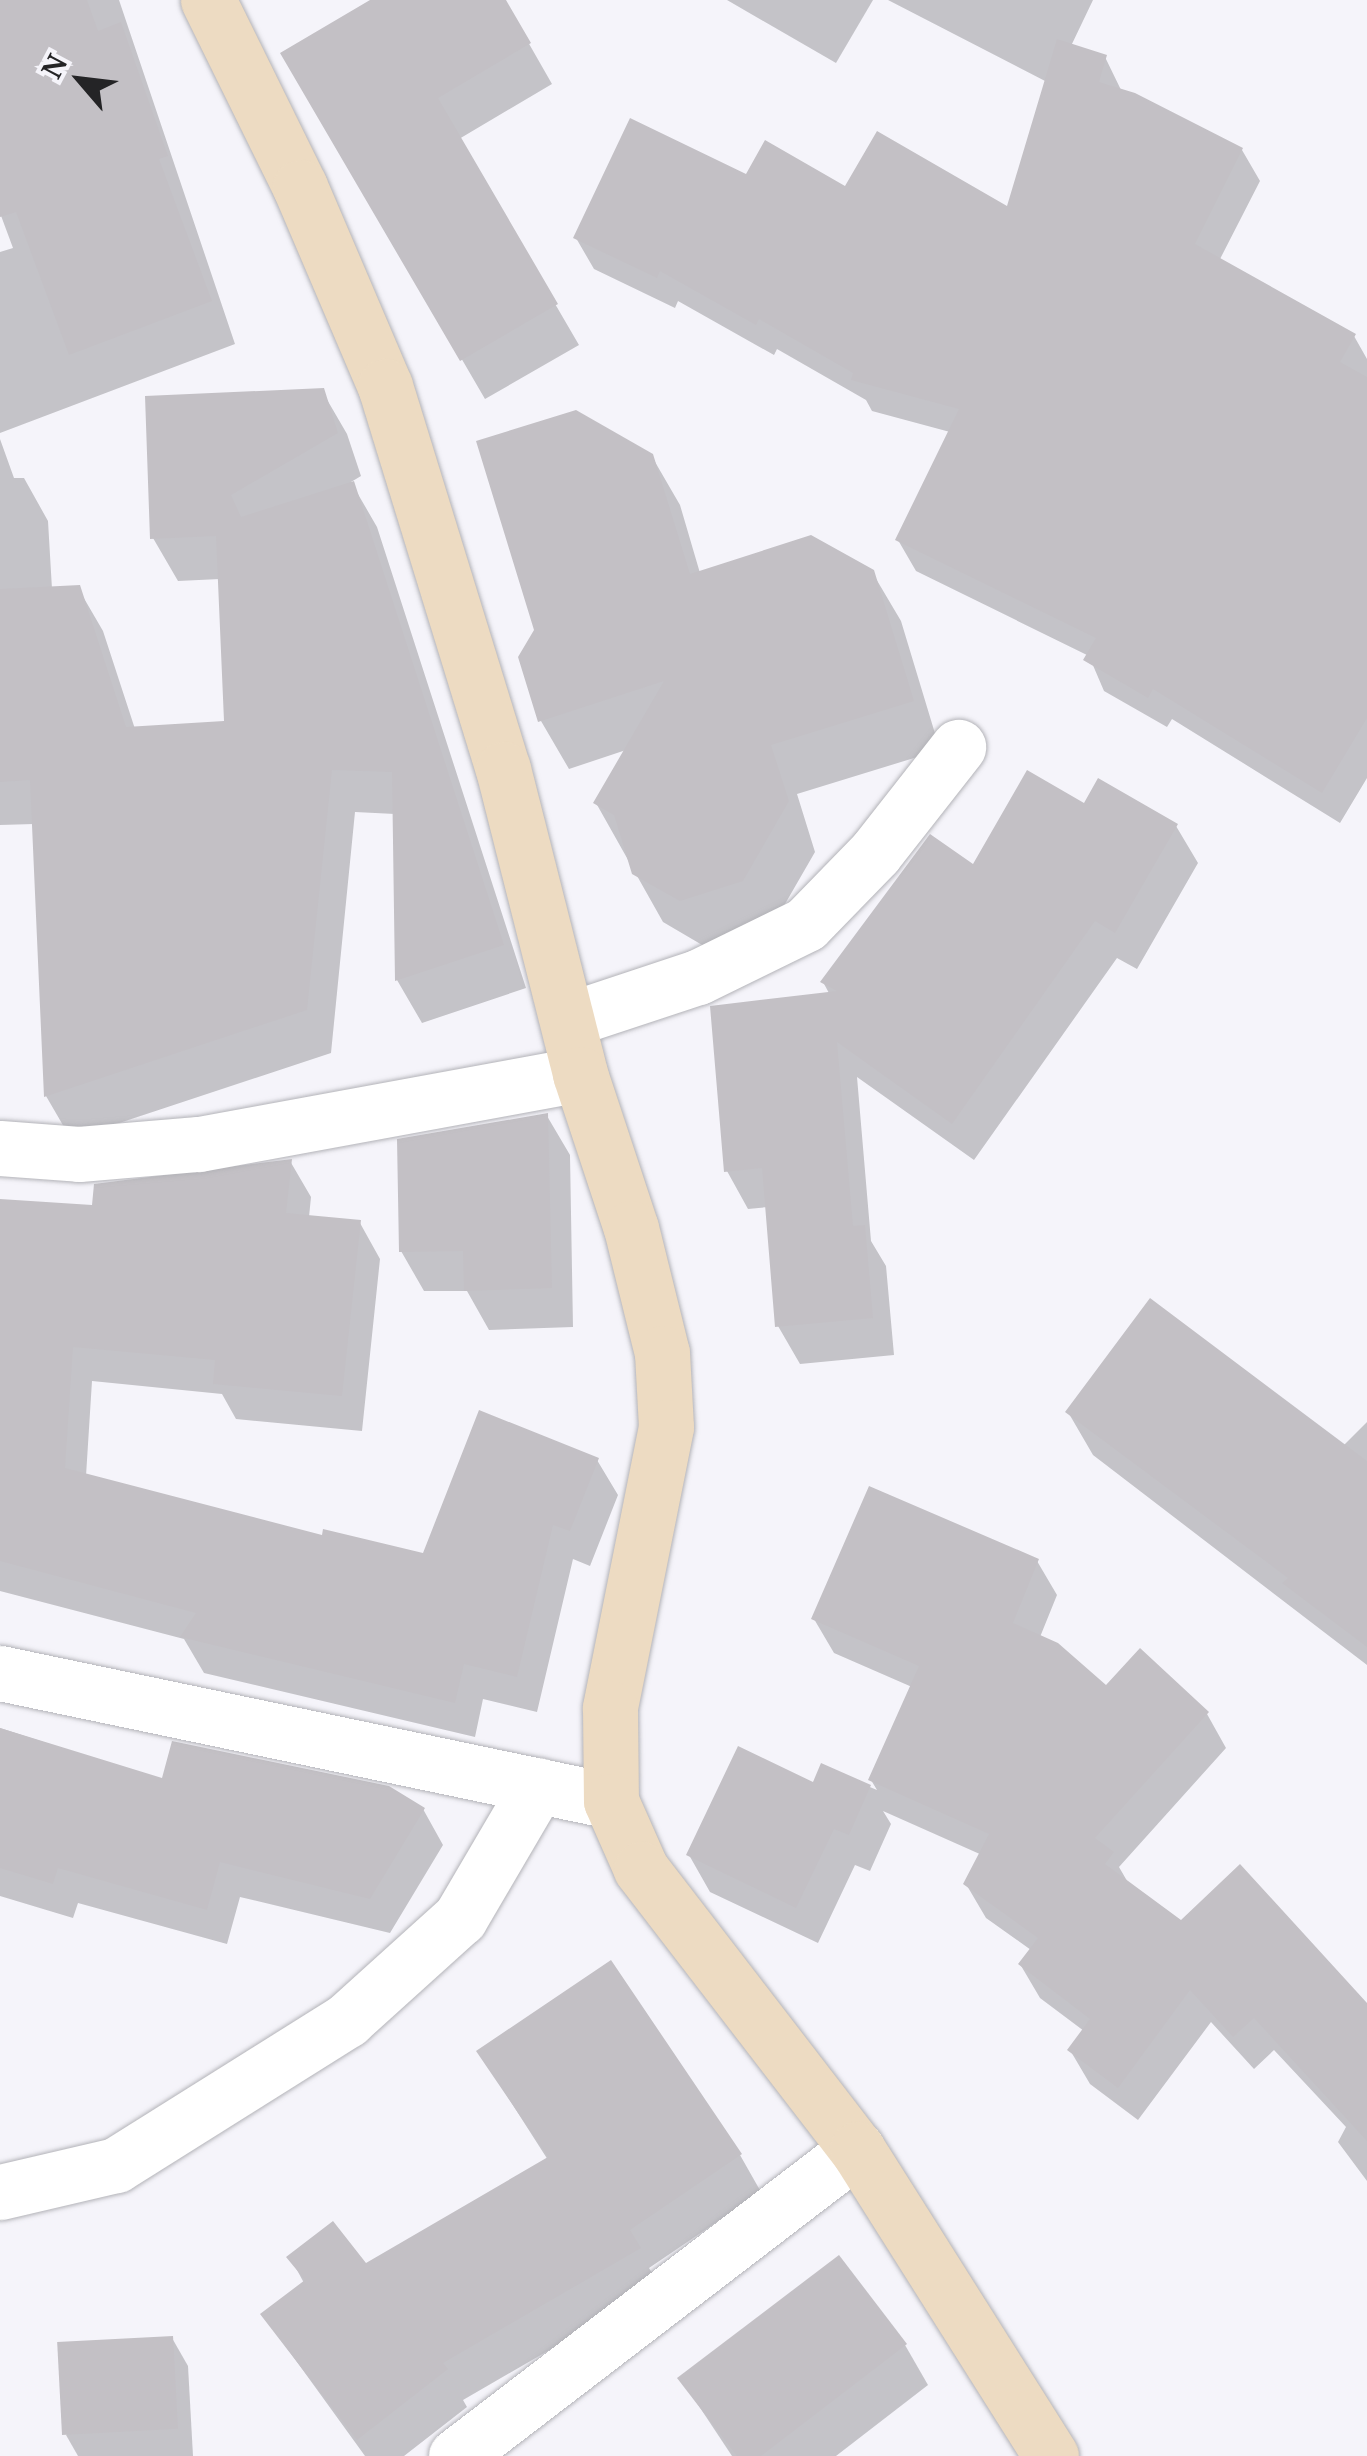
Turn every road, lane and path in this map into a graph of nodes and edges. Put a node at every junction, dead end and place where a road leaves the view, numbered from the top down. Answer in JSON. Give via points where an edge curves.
{"nodes":[{"id":1,"x":208,"y":0,"type":"edge"},
{"id":2,"x":958,"y":747,"type":"dead end"},
{"id":3,"x":568,"y":1020,"type":"junction"},
{"id":4,"x":580,"y":1074,"type":"junction"},
{"id":5,"x":0,"y":1148,"type":"edge"},
{"id":6,"x":0,"y":1673,"type":"edge"},
{"id":7,"x":538,"y":1785,"type":"junction"},
{"id":8,"x":611,"y":1801,"type":"junction"},
{"id":9,"x":857,"y":2149,"type":"junction"},
{"id":10,"x":0,"y":2192,"type":"edge"},
{"id":11,"x":456,"y":2456,"type":"edge"},
{"id":12,"x":1051,"y":2456,"type":"edge"}],
"edges":[{"from":1,"to":3,"type":"street","via":[[300,187],[385,386],[484,703]]},
{"from":2,"to":3,"type":"street","via":[[875,853],[806,924],[698,978]]},
{"from":3,"to":4,"type":"street"},
{"from":4,"to":5,"type":"street","via":[[199,1144],[80,1154]]},
{"from":4,"to":8,"type":"street","via":[[631,1228],[662,1353],[666,1427],[610,1708]]},
{"from":6,"to":7,"type":"street"},
{"from":7,"to":8,"type":"street"},
{"from":7,"to":10,"type":"street","via":[[460,1918],[348,2020],[116,2165]]},
{"from":8,"to":9,"type":"street","via":[[641,1870]]},
{"from":9,"to":11,"type":"street"},
{"from":9,"to":12,"type":"street"}]}
